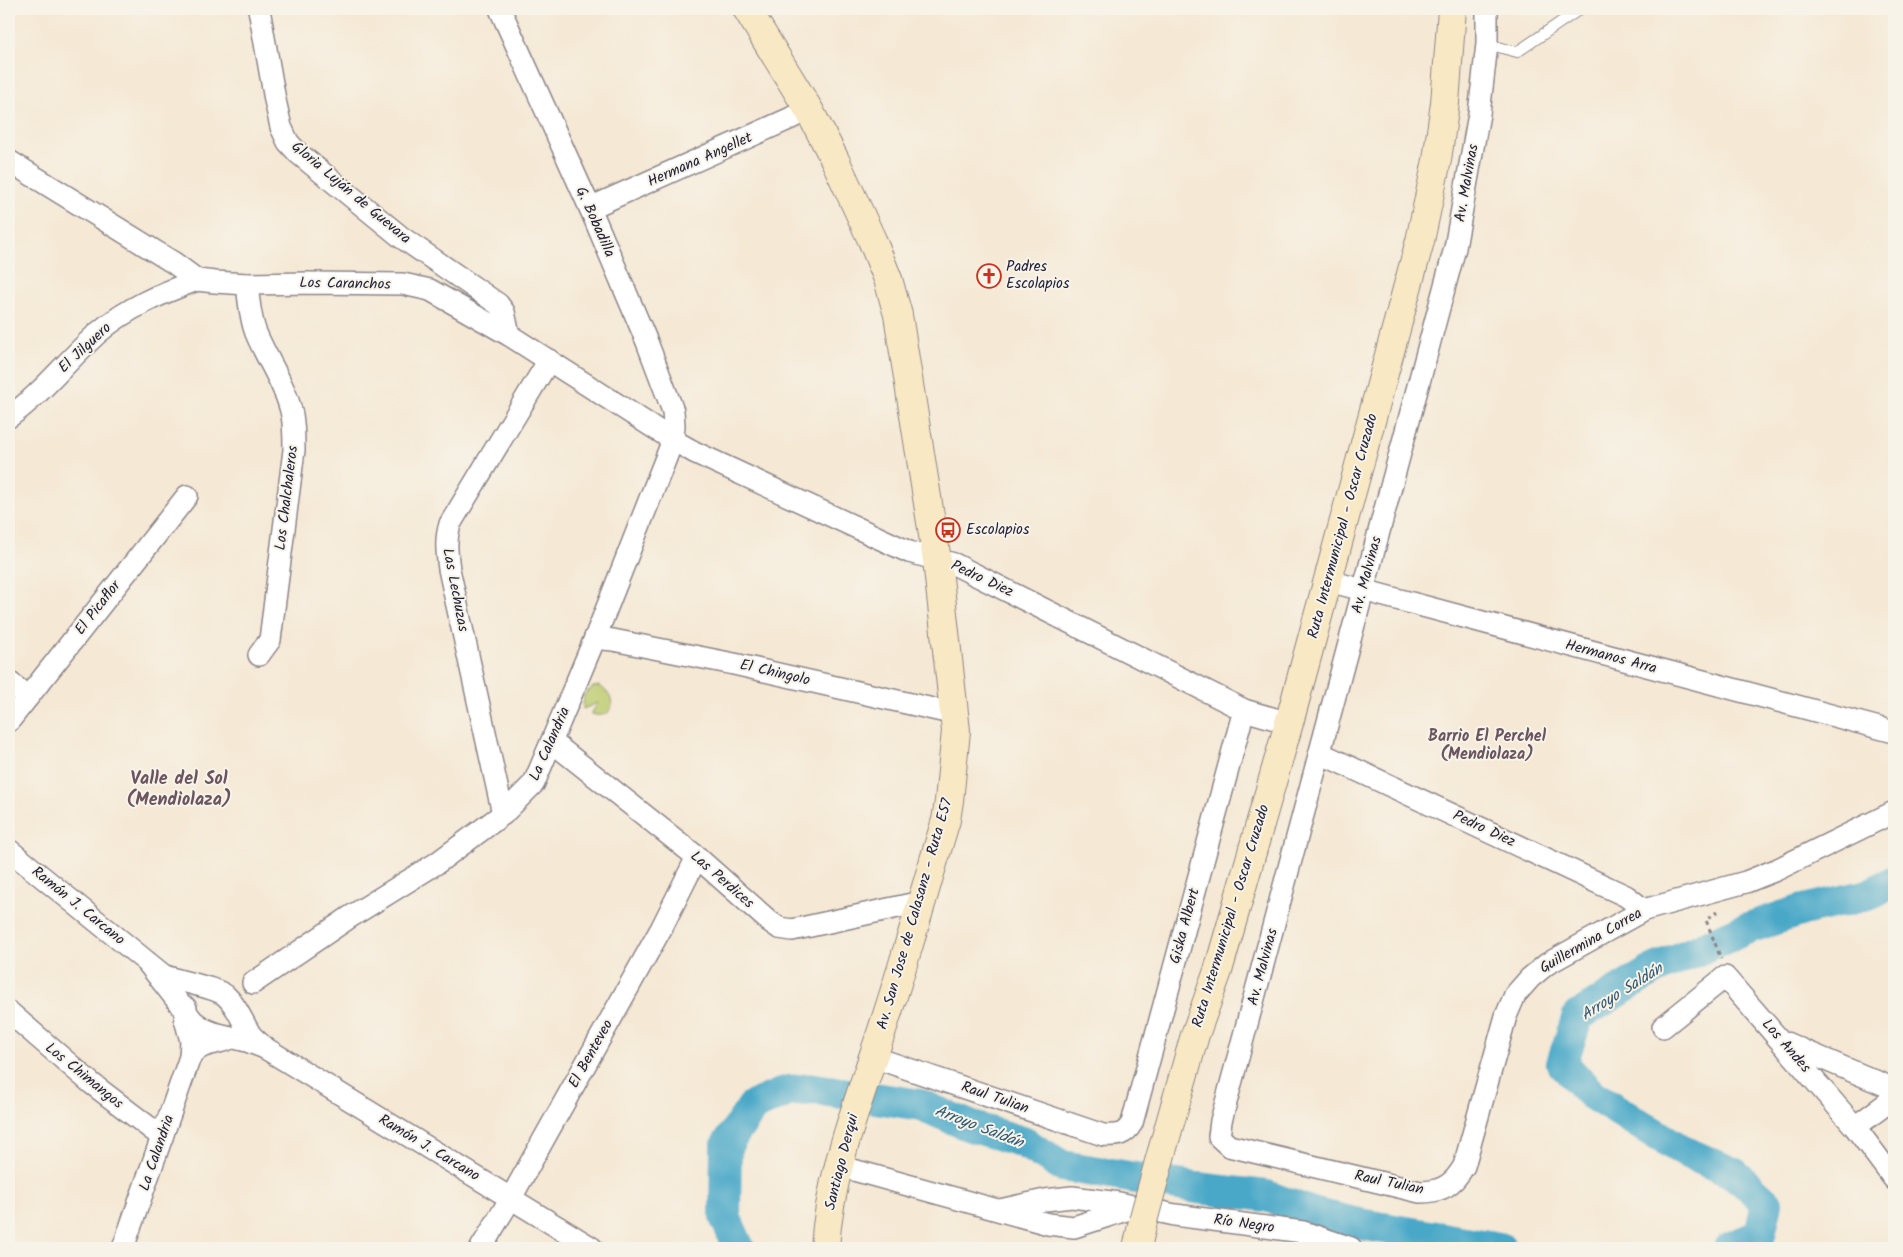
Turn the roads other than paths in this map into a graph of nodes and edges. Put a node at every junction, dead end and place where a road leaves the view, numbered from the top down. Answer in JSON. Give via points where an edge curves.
{"nodes":[{"id":1,"x":259,"y":9,"type":"edge"},
{"id":2,"x":500,"y":9,"type":"edge"},
{"id":3,"x":747,"y":9,"type":"edge"},
{"id":4,"x":1441,"y":9,"type":"edge"},
{"id":5,"x":1452,"y":9,"type":"edge"},
{"id":6,"x":1488,"y":9,"type":"edge"},
{"id":7,"x":1580,"y":9,"type":"edge"},
{"id":8,"x":1487,"y":44,"type":"junction"},
{"id":9,"x":809,"y":110,"type":"junction"},
{"id":10,"x":9,"y":161,"type":"edge"},
{"id":11,"x":590,"y":208,"type":"junction"},
{"id":12,"x":197,"y":280,"type":"junction"},
{"id":13,"x":247,"y":284,"type":"junction"},
{"id":14,"x":509,"y":335,"type":"junction"},
{"id":15,"x":549,"y":360,"type":"junction"},
{"id":16,"x":9,"y":417,"type":"edge"},
{"id":17,"x":673,"y":440,"type":"junction"},
{"id":18,"x":187,"y":496,"type":"dead end"},
{"id":19,"x":937,"y":560,"type":"junction"},
{"id":20,"x":1329,"y":581,"type":"junction"},
{"id":21,"x":1362,"y":590,"type":"junction"},
{"id":22,"x":595,"y":638,"type":"junction"},
{"id":23,"x":258,"y":655,"type":"dead end"},
{"id":24,"x":9,"y":682,"type":"edge"},
{"id":25,"x":28,"y":697,"type":"junction"},
{"id":26,"x":1244,"y":710,"type":"junction"},
{"id":27,"x":954,"y":714,"type":"junction"},
{"id":28,"x":9,"y":721,"type":"edge"},
{"id":29,"x":1283,"y":722,"type":"junction"},
{"id":30,"x":1894,"y":732,"type":"edge"},
{"id":31,"x":552,"y":742,"type":"junction"},
{"id":32,"x":1320,"y":753,"type":"junction"},
{"id":33,"x":1894,"y":812,"type":"edge"},
{"id":34,"x":504,"y":814,"type":"junction"},
{"id":35,"x":9,"y":850,"type":"edge"},
{"id":36,"x":697,"y":857,"type":"junction"},
{"id":37,"x":921,"y":902,"type":"junction"},
{"id":38,"x":1644,"y":910,"type":"junction"},
{"id":39,"x":146,"y":962,"type":"junction"},
{"id":40,"x":253,"y":983,"type":"junction"},
{"id":41,"x":203,"y":988,"type":"junction"},
{"id":42,"x":185,"y":1010,"type":"junction"},
{"id":43,"x":9,"y":1012,"type":"edge"},
{"id":44,"x":239,"y":1012,"type":"junction"},
{"id":45,"x":1663,"y":1027,"type":"dead end"},
{"id":46,"x":234,"y":1037,"type":"junction"},
{"id":47,"x":1782,"y":1041,"type":"junction"},
{"id":48,"x":265,"y":1048,"type":"junction"},
{"id":49,"x":190,"y":1057,"type":"junction"},
{"id":50,"x":869,"y":1067,"type":"junction"},
{"id":51,"x":1894,"y":1089,"type":"edge"},
{"id":52,"x":1894,"y":1098,"type":"edge"},
{"id":53,"x":1855,"y":1127,"type":"junction"},
{"id":54,"x":1117,"y":1136,"type":"joint"},
{"id":55,"x":162,"y":1137,"type":"junction"},
{"id":56,"x":1218,"y":1137,"type":"joint"},
{"id":57,"x":839,"y":1166,"type":"junction"},
{"id":58,"x":1894,"y":1179,"type":"edge"},
{"id":59,"x":1446,"y":1187,"type":"joint"},
{"id":60,"x":511,"y":1198,"type":"junction"},
{"id":61,"x":1000,"y":1210,"type":"junction"},
{"id":62,"x":1140,"y":1214,"type":"junction"},
{"id":63,"x":123,"y":1248,"type":"edge"},
{"id":64,"x":480,"y":1248,"type":"edge"},
{"id":65,"x":592,"y":1248,"type":"edge"},
{"id":66,"x":826,"y":1248,"type":"edge"},
{"id":67,"x":1137,"y":1248,"type":"edge"},
{"id":68,"x":1351,"y":1248,"type":"edge"}],
"edges":[{"from":1,"to":14,"type":"street","name":"Gloria Luján de Guevara","via":[[275,100],[288,142],[401,237],[498,304],[504,312]]},
{"from":2,"to":11,"type":"street","name":"G. Bobadilla"},
{"from":3,"to":9,"type":"main road","name":"Av. San Jose de Calasanz - Ruta E57"},
{"from":4,"to":29,"type":"main road","name":"Ruta Intermunicipal - Oscar Cruzado","via":[[1433,116],[1413,224]]},
{"from":5,"to":20,"type":"main road","name":"Ruta Intermunicipal - Oscar Cruzado","via":[[1445,103],[1420,241]]},
{"from":6,"to":8,"type":"street","name":"Av. Malvinas"},
{"from":7,"to":8,"type":"lane","via":[[1517,52]]},
{"from":8,"to":21,"type":"street","name":"Av. Malvinas","via":[[1479,114],[1455,248]]},
{"from":9,"to":11,"type":"street","name":"Hermana Angellet"},
{"from":9,"to":19,"type":"main road","name":"Av. San Jose de Calasanz - Ruta E57","via":[[888,279],[898,315]]},
{"from":10,"to":12,"type":"street"},
{"from":11,"to":17,"type":"street","name":"G. Bobadilla","via":[[673,411]]},
{"from":12,"to":13,"type":"street","name":"Los Caranchos"},
{"from":12,"to":16,"type":"street","name":"El Jilguero","via":[[161,294],[113,321],[36,396]]},
{"from":13,"to":14,"type":"street","name":"Los Caranchos","via":[[416,286],[430,290]]},
{"from":13,"to":23,"type":"street","name":"Los Chalchaleros","via":[[255,332],[284,393],[294,430],[270,640]]},
{"from":14,"to":15,"type":"street","name":"Los Caranchos"},
{"from":15,"to":17,"type":"street","name":"Los Caranchos"},
{"from":15,"to":34,"type":"street","name":"Las Lechuzas","via":[[446,535],[449,569]]},
{"from":17,"to":19,"type":"street","name":"Pedro Diez","via":[[909,552]]},
{"from":17,"to":22,"type":"street","name":"La Calandria"},
{"from":18,"to":25,"type":"street","name":"El Picaflor"},
{"from":19,"to":26,"type":"street","name":"Pedro Diez","via":[[954,564]]},
{"from":19,"to":27,"type":"main road","name":"Av. San Jose de Calasanz - Ruta E57"},
{"from":20,"to":21,"type":"street","name":"Hermanos Arra"},
{"from":20,"to":29,"type":"main road","name":"Ruta Intermunicipal - Oscar Cruzado"},
{"from":21,"to":30,"type":"street","name":"Hermanos Arra"},
{"from":21,"to":32,"type":"street","name":"Av. Malvinas"},
{"from":22,"to":27,"type":"street","name":"El Chingolo","via":[[734,664]]},
{"from":22,"to":31,"type":"street","name":"La Calandria"},
{"from":24,"to":25,"type":"street"},
{"from":25,"to":28,"type":"street","name":"El Picaflor"},
{"from":26,"to":29,"type":"street","name":"Pedro Diez"},
{"from":26,"to":54,"type":"street","name":"Giska Albert","via":[[1132,1123],[1126,1132]]},
{"from":27,"to":37,"type":"main road","name":"Av. San Jose de Calasanz - Ruta E57","via":[[955,749],[946,820]]},
{"from":29,"to":62,"type":"main road","name":"Ruta Intermunicipal - Oscar Cruzado","bridge":true,"via":[[1218,971]]},
{"from":31,"to":34,"type":"street","name":"La Calandria","via":[[534,783]]},
{"from":31,"to":36,"type":"street","name":"Las Perdices"},
{"from":32,"to":38,"type":"street","name":"Pedro Diez","via":[[1626,896]]},
{"from":32,"to":56,"type":"street","name":"Av. Malvinas"},
{"from":33,"to":38,"type":"street","name":"Guillermina Correa","via":[[1746,882]]},
{"from":34,"to":40,"type":"street","name":"La Calandria","via":[[437,863]]},
{"from":35,"to":39,"type":"street","name":"Ramón J. Carcano"},
{"from":36,"to":37,"type":"street","name":"Las Perdices","via":[[779,928],[792,930]]},
{"from":36,"to":60,"type":"street","name":"El Benteveo","via":[[662,927]]},
{"from":37,"to":50,"type":"main road","name":"Av. San Jose de Calasanz - Ruta E57"},
{"from":38,"to":59,"type":"street","name":"Guillermina Correa","via":[[1548,964],[1515,995],[1506,1016],[1464,1166]]},
{"from":39,"to":41,"type":"street","name":"Ramón J. Carcano","via":[[163,975]]},
{"from":39,"to":42,"type":"street","name":"Ramón J. Carcano"},
{"from":40,"to":41,"type":"street","name":"La Calandria"},
{"from":40,"to":44,"type":"street","name":"La Calandria"},
{"from":41,"to":42,"type":"street","via":[[193,994]]},
{"from":41,"to":44,"type":"street","name":"Ramón J. Carcano","via":[[224,994]]},
{"from":42,"to":46,"type":"street","name":"Ramón J. Carcano","via":[[204,1029]]},
{"from":42,"to":49,"type":"street","name":"La Calandria","via":[[191,1042]]},
{"from":43,"to":55,"type":"street","name":"Los Chimangos","via":[[91,1083]]},
{"from":44,"to":46,"type":"street","name":"La Calandria","via":[[238,1031]]},
{"from":44,"to":48,"type":"street","name":"Ramón J. Carcano","via":[[251,1035]]},
{"from":45,"to":47,"type":"street","name":"Los Andes","via":[[1725,977]]},
{"from":46,"to":48,"type":"street","name":"Ramón J. Carcano"},
{"from":46,"to":49,"type":"street","via":[[196,1049]]},
{"from":47,"to":51,"type":"street"},
{"from":47,"to":53,"type":"street","name":"Los Andes"},
{"from":48,"to":60,"type":"street","name":"Ramón J. Carcano"},
{"from":49,"to":55,"type":"street","name":"La Calandria"},
{"from":50,"to":54,"type":"street","name":"Raul Tulian","via":[[1103,1135]]},
{"from":50,"to":57,"type":"main road","name":"Santiago Derqui"},
{"from":52,"to":53,"type":"street"},
{"from":53,"to":58,"type":"street","name":"Los Andes"},
{"from":55,"to":63,"type":"street","name":"La Calandria"},
{"from":56,"to":59,"type":"street","name":"Raul Tulian","via":[[1229,1146],[1420,1192]]},
{"from":57,"to":61,"type":"street","name":"Río Negro"},
{"from":57,"to":66,"type":"main road","name":"Santiago Derqui","via":[[830,1204]]},
{"from":60,"to":64,"type":"street","name":"El Benteveo"},
{"from":60,"to":65,"type":"street","name":"Ramón J. Carcano"},
{"from":61,"to":62,"type":"street","name":"Río Negro","via":[[1072,1197]]},
{"from":61,"to":62,"type":"street","name":"Río Negro","via":[[1074,1228]]},
{"from":62,"to":67,"type":"main road","name":"Ruta Intermunicipal - Oscar Cruzado"},
{"from":62,"to":68,"type":"street","name":"Río Negro","via":[[1175,1215],[1303,1232]]}]}
